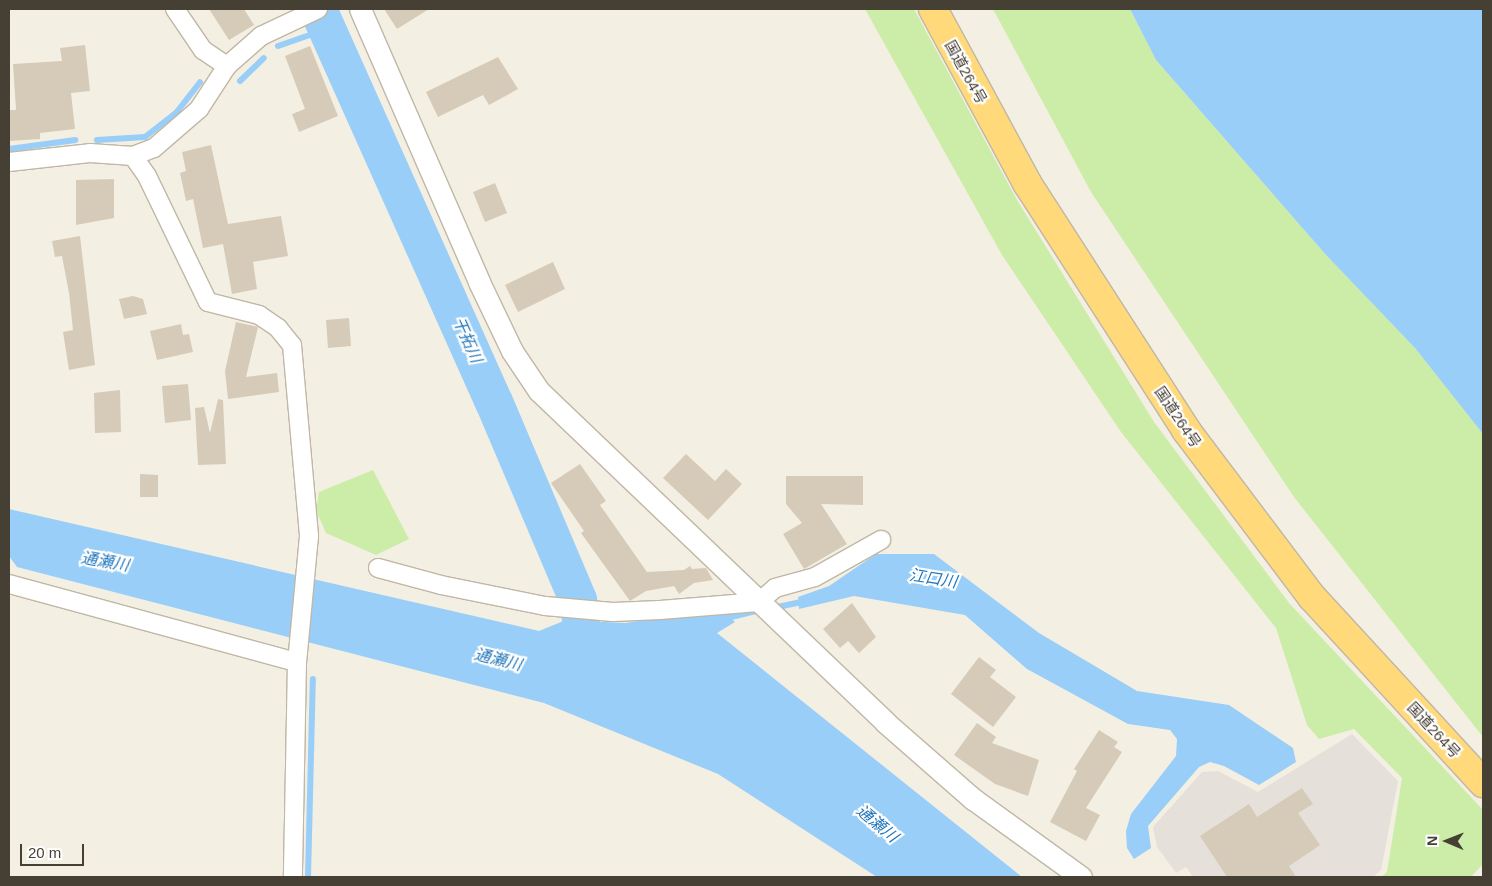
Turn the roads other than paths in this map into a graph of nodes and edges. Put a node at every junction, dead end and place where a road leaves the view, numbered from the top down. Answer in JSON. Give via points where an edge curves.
{"nodes":[{"id":1,"x":176,"y":9,"type":"edge"},
{"id":2,"x":318,"y":9,"type":"edge"},
{"id":3,"x":360,"y":9,"type":"edge"},
{"id":4,"x":933,"y":9,"type":"edge"},
{"id":5,"x":227,"y":66,"type":"junction"},
{"id":6,"x":133,"y":156,"type":"junction"},
{"id":7,"x":9,"y":162,"type":"edge"},
{"id":8,"x":881,"y":540,"type":"dead end"},
{"id":9,"x":378,"y":568,"type":"dead end"},
{"id":10,"x":9,"y":584,"type":"edge"},
{"id":11,"x":758,"y":602,"type":"junction"},
{"id":12,"x":297,"y":658,"type":"junction"},
{"id":13,"x":1483,"y":783,"type":"edge"},
{"id":14,"x":293,"y":877,"type":"edge"},
{"id":15,"x":1081,"y":877,"type":"edge"}],
"edges":[{"from":1,"to":5,"type":"street","via":[[203,50]]},
{"from":2,"to":5,"type":"street","via":[[261,36]]},
{"from":3,"to":11,"type":"street","via":[[512,351],[539,391]]},
{"from":4,"to":13,"type":"highway","name":"国道264号","via":[[1027,183],[1186,430],[1312,597]]},
{"from":5,"to":6,"type":"street","via":[[199,109],[154,148]]},
{"from":6,"to":7,"type":"street","via":[[90,153]]},
{"from":6,"to":12,"type":"street","via":[[147,176],[208,302],[259,315],[278,328],[292,345],[305,463],[307,565]]},
{"from":8,"to":11,"type":"street","via":[[814,576],[775,588]]},
{"from":9,"to":11,"type":"street","via":[[441,585],[545,606],[614,612]]},
{"from":10,"to":12,"type":"street"},
{"from":11,"to":15,"type":"street","via":[[973,799]]},
{"from":12,"to":14,"type":"street"}]}
